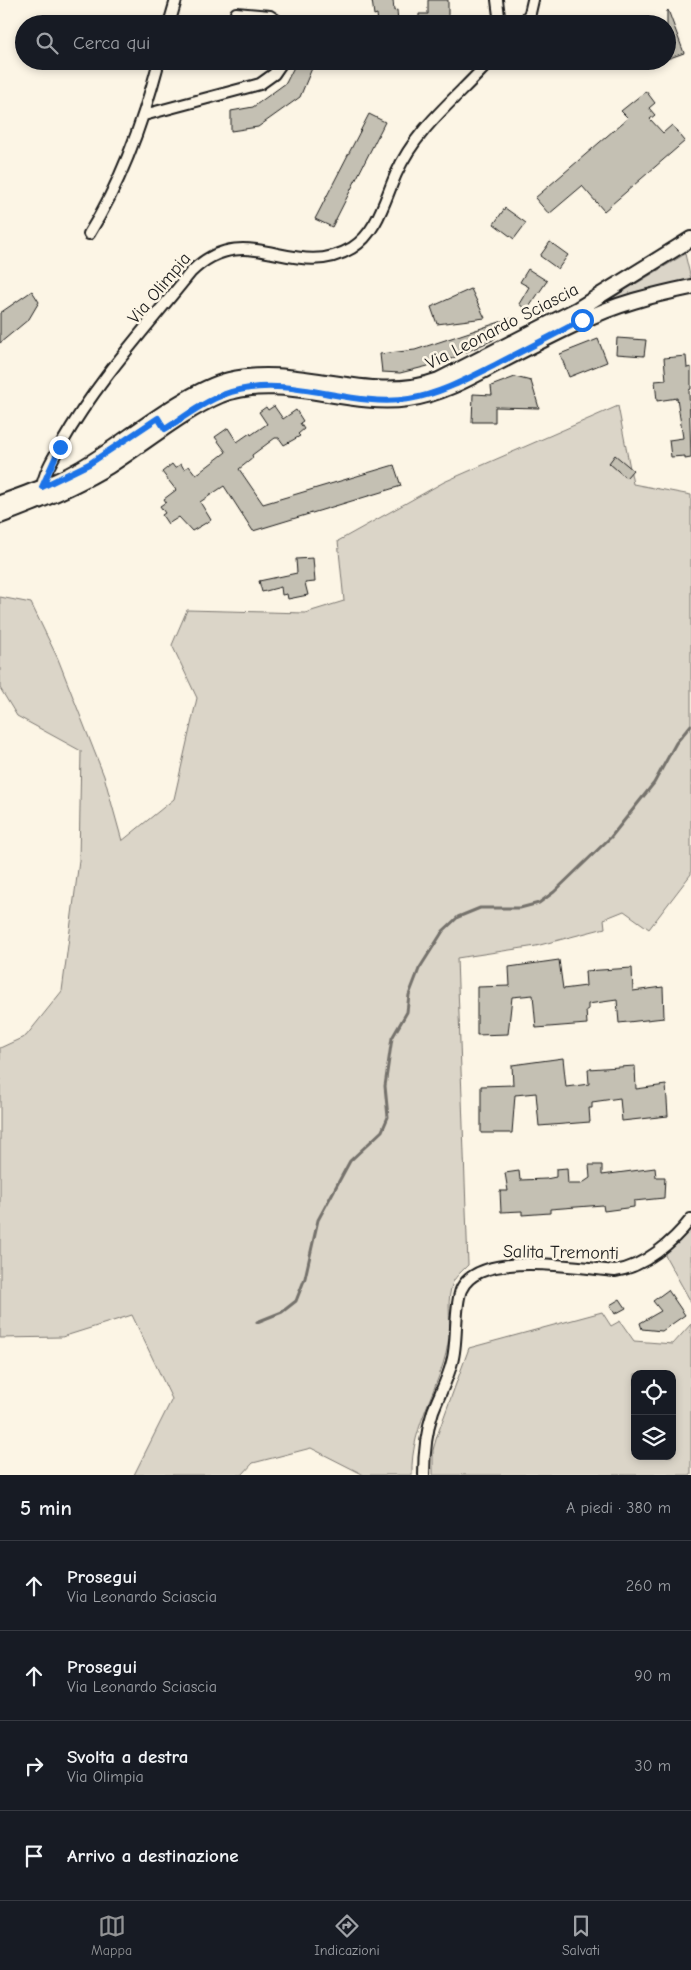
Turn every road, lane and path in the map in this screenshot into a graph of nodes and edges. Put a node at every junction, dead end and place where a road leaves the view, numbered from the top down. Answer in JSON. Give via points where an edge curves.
{"nodes":[{"id":1,"x":176,"y":0,"type":"edge"},
{"id":2,"x":497,"y":0,"type":"edge"},
{"id":3,"x":533,"y":0,"type":"edge"},
{"id":4,"x":236,"y":13,"type":"dead end"},
{"id":5,"x":172,"y":15,"type":"edge"},
{"id":6,"x":259,"y":15,"type":"edge"},
{"id":7,"x":499,"y":15,"type":"edge"},
{"id":8,"x":529,"y":15,"type":"edge"},
{"id":9,"x":156,"y":70,"type":"edge"},
{"id":10,"x":277,"y":70,"type":"edge"},
{"id":11,"x":481,"y":70,"type":"edge"},
{"id":12,"x":144,"y":115,"type":"junction"},
{"id":13,"x":89,"y":234,"type":"dead end"},
{"id":14,"x":685,"y":242,"type":"edge"},
{"id":15,"x":691,"y":287,"type":"edge"},
{"id":16,"x":602,"y":295,"type":"junction"},
{"id":17,"x":609,"y":309,"type":"junction"},
{"id":18,"x":162,"y":424,"type":"junction"},
{"id":19,"x":41,"y":494,"type":"junction"},
{"id":20,"x":0,"y":503,"type":"edge"},
{"id":21,"x":0,"y":516,"type":"edge"},
{"id":22,"x":691,"y":1219,"type":"edge"},
{"id":23,"x":424,"y":1475,"type":"edge"}],
"edges":[{"from":1,"to":5,"type":"street"},
{"from":2,"to":7,"type":"street"},
{"from":3,"to":8,"type":"street"},
{"from":4,"to":6,"type":"street"},
{"from":9,"to":12,"type":"street"},
{"from":10,"to":12,"type":"street","via":[[260,84]]},
{"from":11,"to":19,"type":"street","name":"Via Olimpia","via":[[414,140],[375,222],[353,247],[321,259],[303,260],[250,248],[235,248],[204,259],[94,392],[60,447]]},
{"from":12,"to":13,"type":"street","via":[[123,170]]},
{"from":14,"to":16,"type":"street","name":"Via Leonardo Sciascia"},
{"from":15,"to":17,"type":"street","name":"Via Leonardo Sciascia"},
{"from":16,"to":17,"type":"street"},
{"from":16,"to":18,"type":"street","name":"Via Leonardo Sciascia","via":[[472,365],[418,388],[374,390],[285,377],[250,376],[215,385]]},
{"from":17,"to":18,"type":"street","name":"Via Leonardo Sciascia","via":[[476,375],[419,397],[372,400],[284,388],[250,388],[210,400]]},
{"from":18,"to":19,"type":"street","name":"Via Leonardo Sciascia","via":[[124,449],[75,472]]},
{"from":19,"to":20,"type":"street","name":"Via Leonardo Sciascia"},
{"from":19,"to":21,"type":"street","name":"Via Leonardo Sciascia"},
{"from":22,"to":23,"type":"street","name":"Salita Tremonti","via":[[644,1261],[626,1269],[510,1264],[469,1278],[461,1291],[452,1361],[426,1438]]}]}
